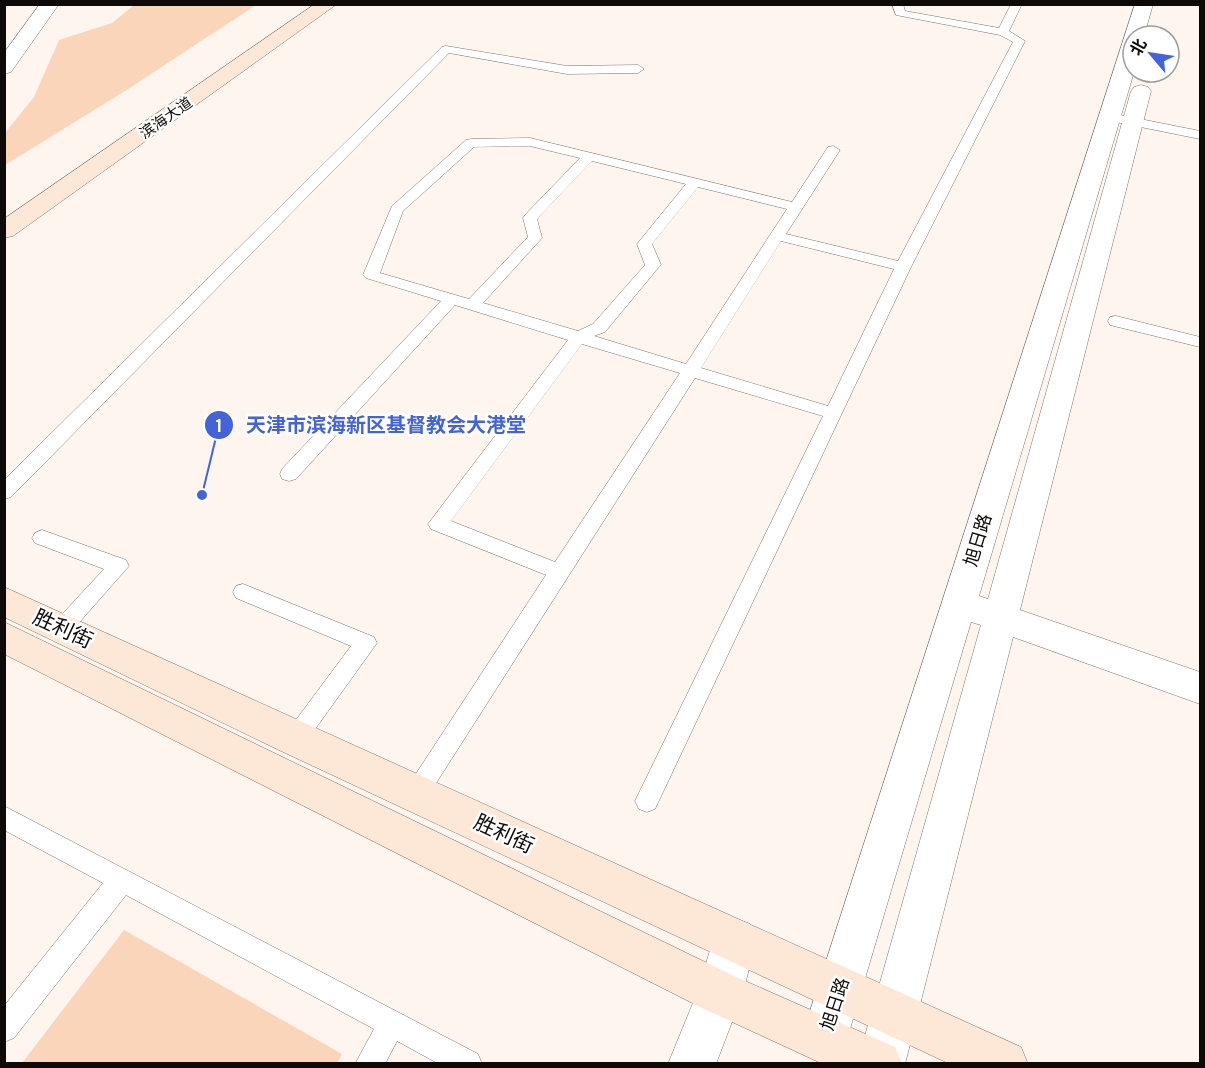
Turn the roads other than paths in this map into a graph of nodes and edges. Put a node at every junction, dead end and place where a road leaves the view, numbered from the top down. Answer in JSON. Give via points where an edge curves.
{"nodes":[{"id":1,"x":50,"y":4,"type":"edge"},
{"id":2,"x":298,"y":4,"type":"edge"},
{"id":3,"x":328,"y":4,"type":"edge"},
{"id":4,"x":897,"y":4,"type":"edge"},
{"id":5,"x":1017,"y":4,"type":"edge"},
{"id":6,"x":1140,"y":5,"type":"edge"},
{"id":7,"x":1136,"y":24,"type":"edge"},
{"id":8,"x":1003,"y":32,"type":"junction"},
{"id":9,"x":4,"y":68,"type":"edge"},
{"id":10,"x":638,"y":69,"type":"dead end"},
{"id":11,"x":1126,"y":84,"type":"edge"},
{"id":12,"x":1140,"y":84,"type":"edge"},
{"id":13,"x":132,"y":117,"type":"dead end"},
{"id":14,"x":1121,"y":119,"type":"junction"},
{"id":15,"x":1200,"y":135,"type":"edge"},
{"id":16,"x":833,"y":150,"type":"dead end"},
{"id":17,"x":589,"y":156,"type":"junction"},
{"id":18,"x":695,"y":182,"type":"junction"},
{"id":19,"x":796,"y":207,"type":"junction"},
{"id":20,"x":4,"y":231,"type":"edge"},
{"id":21,"x":777,"y":236,"type":"junction"},
{"id":22,"x":903,"y":267,"type":"junction"},
{"id":23,"x":452,"y":299,"type":"junction"},
{"id":24,"x":473,"y":305,"type":"junction"},
{"id":25,"x":1116,"y":321,"type":"dead end"},
{"id":26,"x":579,"y":337,"type":"junction"},
{"id":27,"x":1200,"y":342,"type":"edge"},
{"id":28,"x":689,"y":371,"type":"junction"},
{"id":29,"x":832,"y":413,"type":"junction"},
{"id":30,"x":289,"y":474,"type":"dead end"},
{"id":31,"x":4,"y":492,"type":"edge"},
{"id":32,"x":42,"y":538,"type":"dead end"},
{"id":33,"x":559,"y":572,"type":"junction"},
{"id":34,"x":243,"y":592,"type":"dead end"},
{"id":35,"x":4,"y":601,"type":"edge"},
{"id":36,"x":958,"y":603,"type":"junction"},
{"id":37,"x":999,"y":618,"type":"junction"},
{"id":38,"x":34,"y":640,"type":"edge"},
{"id":39,"x":1200,"y":688,"type":"edge"},
{"id":40,"x":295,"y":739,"type":"junction"},
{"id":41,"x":416,"y":794,"type":"junction"},
{"id":42,"x":647,"y":801,"type":"dead end"},
{"id":43,"x":4,"y":817,"type":"edge"},
{"id":44,"x":122,"y":880,"type":"junction"},
{"id":45,"x":735,"y":940,"type":"junction"},
{"id":46,"x":841,"y":987,"type":"junction"},
{"id":47,"x":720,"y":993,"type":"junction"},
{"id":48,"x":895,"y":1012,"type":"junction"},
{"id":49,"x":392,"y":1023,"type":"junction"},
{"id":50,"x":4,"y":1028,"type":"edge"},
{"id":51,"x":824,"y":1039,"type":"junction"},
{"id":52,"x":369,"y":1064,"type":"edge"},
{"id":53,"x":468,"y":1064,"type":"edge"},
{"id":54,"x":692,"y":1064,"type":"edge"},
{"id":55,"x":880,"y":1064,"type":"edge"},
{"id":56,"x":1004,"y":1064,"type":"edge"}],
"edges":[{"from":1,"to":9,"type":"street"},
{"from":2,"to":13,"type":"street","name":"滨海大道"},
{"from":3,"to":20,"type":"street","name":"滨海大道"},
{"from":4,"to":8,"type":"lane","via":[[900,13]]},
{"from":5,"to":8,"type":"lane"},
{"from":6,"to":7,"type":"street"},
{"from":8,"to":22,"type":"lane","via":[[1019,41]]},
{"from":10,"to":31,"type":"lane","via":[[567,70],[446,49]]},
{"from":11,"to":14,"type":"street","name":"旭日路"},
{"from":12,"to":14,"type":"street","name":"旭日路"},
{"from":14,"to":15,"type":"lane"},
{"from":14,"to":36,"type":"street","name":"旭日路"},
{"from":14,"to":37,"type":"street","name":"旭日路"},
{"from":16,"to":19,"type":"lane"},
{"from":17,"to":18,"type":"lane"},
{"from":17,"to":23,"type":"lane","via":[[530,142],[471,143],[397,209],[371,274]]},
{"from":17,"to":24,"type":"lane","via":[[530,218],[535,238]]},
{"from":18,"to":19,"type":"lane"},
{"from":18,"to":26,"type":"lane","via":[[644,244],[653,265],[600,327]]},
{"from":19,"to":21,"type":"lane"},
{"from":21,"to":22,"type":"lane"},
{"from":21,"to":28,"type":"lane"},
{"from":22,"to":29,"type":"lane"},
{"from":23,"to":24,"type":"lane"},
{"from":23,"to":30,"type":"lane"},
{"from":24,"to":26,"type":"lane"},
{"from":25,"to":27,"type":"lane"},
{"from":26,"to":28,"type":"lane"},
{"from":26,"to":33,"type":"lane","via":[[438,524]]},
{"from":28,"to":29,"type":"lane"},
{"from":28,"to":33,"type":"lane"},
{"from":29,"to":42,"type":"lane"},
{"from":32,"to":38,"type":"lane","via":[[119,566]]},
{"from":33,"to":41,"type":"lane"},
{"from":34,"to":40,"type":"lane","via":[[366,643]]},
{"from":35,"to":38,"type":"street","name":"胜利街"},
{"from":36,"to":37,"type":"street"},
{"from":36,"to":46,"type":"street","name":"旭日路"},
{"from":37,"to":39,"type":"street"},
{"from":37,"to":48,"type":"street","name":"旭日路"},
{"from":38,"to":40,"type":"street","name":"胜利街"},
{"from":38,"to":47,"type":"street","name":"胜利街"},
{"from":40,"to":41,"type":"street","name":"胜利街"},
{"from":41,"to":45,"type":"street","name":"胜利街"},
{"from":43,"to":44,"type":"lane"},
{"from":44,"to":49,"type":"lane"},
{"from":44,"to":50,"type":"lane"},
{"from":45,"to":46,"type":"street","name":"胜利街"},
{"from":45,"to":47,"type":"street"},
{"from":46,"to":48,"type":"street","name":"胜利街"},
{"from":46,"to":51,"type":"street","name":"旭日路"},
{"from":47,"to":51,"type":"street","name":"胜利街"},
{"from":47,"to":54,"type":"street"},
{"from":48,"to":55,"type":"street","name":"旭日路"},
{"from":48,"to":56,"type":"street","name":"胜利街"},
{"from":49,"to":52,"type":"lane"},
{"from":49,"to":53,"type":"lane"},
{"from":51,"to":55,"type":"street","name":"胜利街"}]}
